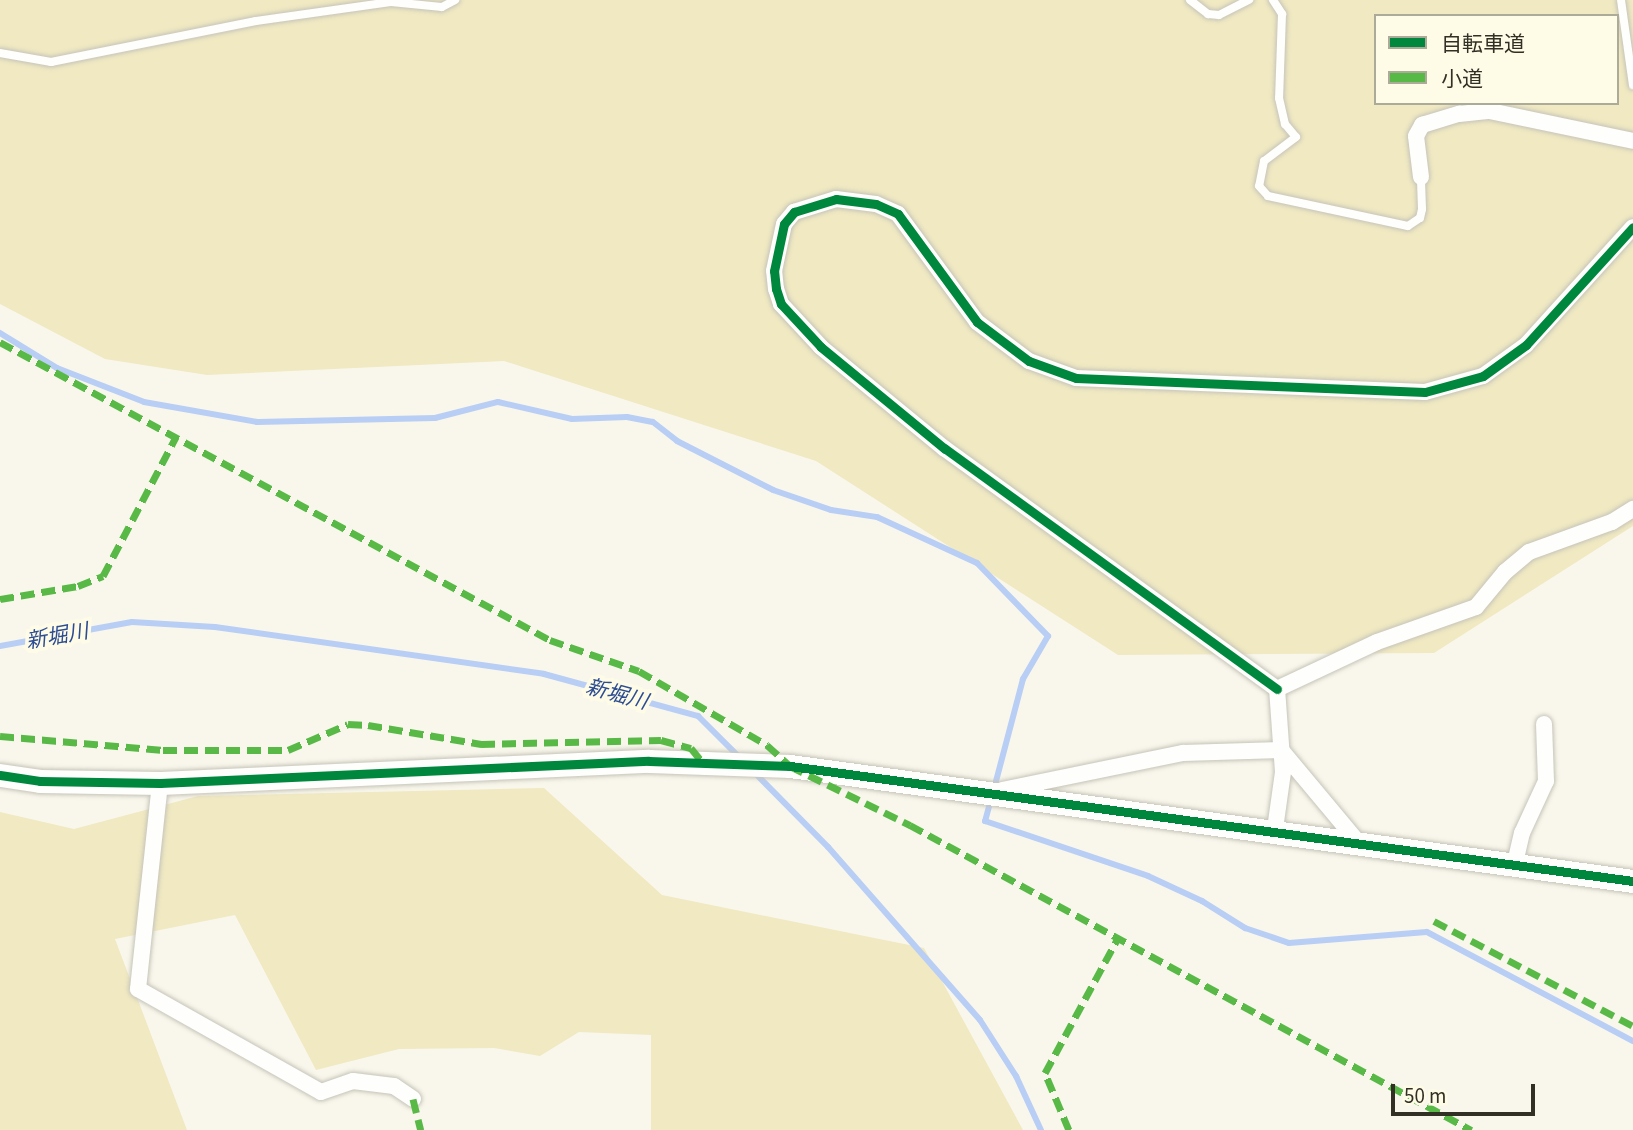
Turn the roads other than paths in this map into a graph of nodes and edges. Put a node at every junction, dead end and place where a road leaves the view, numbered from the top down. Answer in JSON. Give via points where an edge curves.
{"nodes":[{"id":1,"x":455,"y":0,"type":"edge"},
{"id":2,"x":1190,"y":0,"type":"edge"},
{"id":3,"x":1249,"y":0,"type":"edge"},
{"id":4,"x":1273,"y":0,"type":"edge"},
{"id":5,"x":1621,"y":0,"type":"edge"},
{"id":6,"x":0,"y":53,"type":"edge"},
{"id":7,"x":1633,"y":85,"type":"edge"},
{"id":8,"x":1633,"y":141,"type":"edge"},
{"id":9,"x":1421,"y":177,"type":"joint"},
{"id":10,"x":1633,"y":227,"type":"edge"},
{"id":11,"x":1633,"y":509,"type":"edge"},
{"id":12,"x":1277,"y":689,"type":"junction"},
{"id":13,"x":1544,"y":724,"type":"dead end"},
{"id":14,"x":1281,"y":750,"type":"junction"},
{"id":15,"x":0,"y":775,"type":"edge"},
{"id":16,"x":160,"y":783,"type":"junction"},
{"id":17,"x":989,"y":792,"type":"junction"},
{"id":18,"x":1275,"y":829,"type":"junction"},
{"id":19,"x":1357,"y":841,"type":"junction"},
{"id":20,"x":1515,"y":863,"type":"junction"},
{"id":21,"x":1633,"y":881,"type":"edge"},
{"id":22,"x":413,"y":1099,"type":"dead end"}],
"edges":[{"from":1,"to":6,"type":"lane","via":[[442,7],[391,2],[256,21],[51,62]]},
{"from":2,"to":3,"type":"lane","via":[[1208,14],[1219,15]]},
{"from":4,"to":9,"type":"lane","via":[[1282,14],[1279,98],[1285,124],[1296,137],[1264,161],[1259,187],[1268,197],[1408,226],[1420,218]]},
{"from":5,"to":7,"type":"lane"},
{"from":8,"to":9,"type":"street","via":[[1490,111],[1460,114],[1422,125],[1416,136]]},
{"from":10,"to":12,"type":"street","via":[[1525,345],[1483,376],[1425,392],[1076,378],[1029,361],[977,322],[898,214],[876,204],[836,199],[794,212],[784,224],[774,271],[776,289],[781,304],[821,347],[945,449]]},
{"from":11,"to":12,"type":"street","via":[[1612,522],[1529,552],[1476,607],[1377,642]]},
{"from":12,"to":14,"type":"street"},
{"from":13,"to":20,"type":"street","via":[[1546,781],[1522,833]]},
{"from":14,"to":17,"type":"street","via":[[1183,753]]},
{"from":14,"to":18,"type":"street"},
{"from":14,"to":19,"type":"street"},
{"from":15,"to":16,"type":"street","via":[[40,781]]},
{"from":16,"to":17,"type":"street","via":[[649,761],[790,766]]},
{"from":16,"to":22,"type":"street","via":[[138,989],[321,1092],[353,1081],[394,1086]]},
{"from":17,"to":18,"type":"street"},
{"from":18,"to":19,"type":"street"},
{"from":19,"to":20,"type":"street"},
{"from":20,"to":21,"type":"street"}]}
